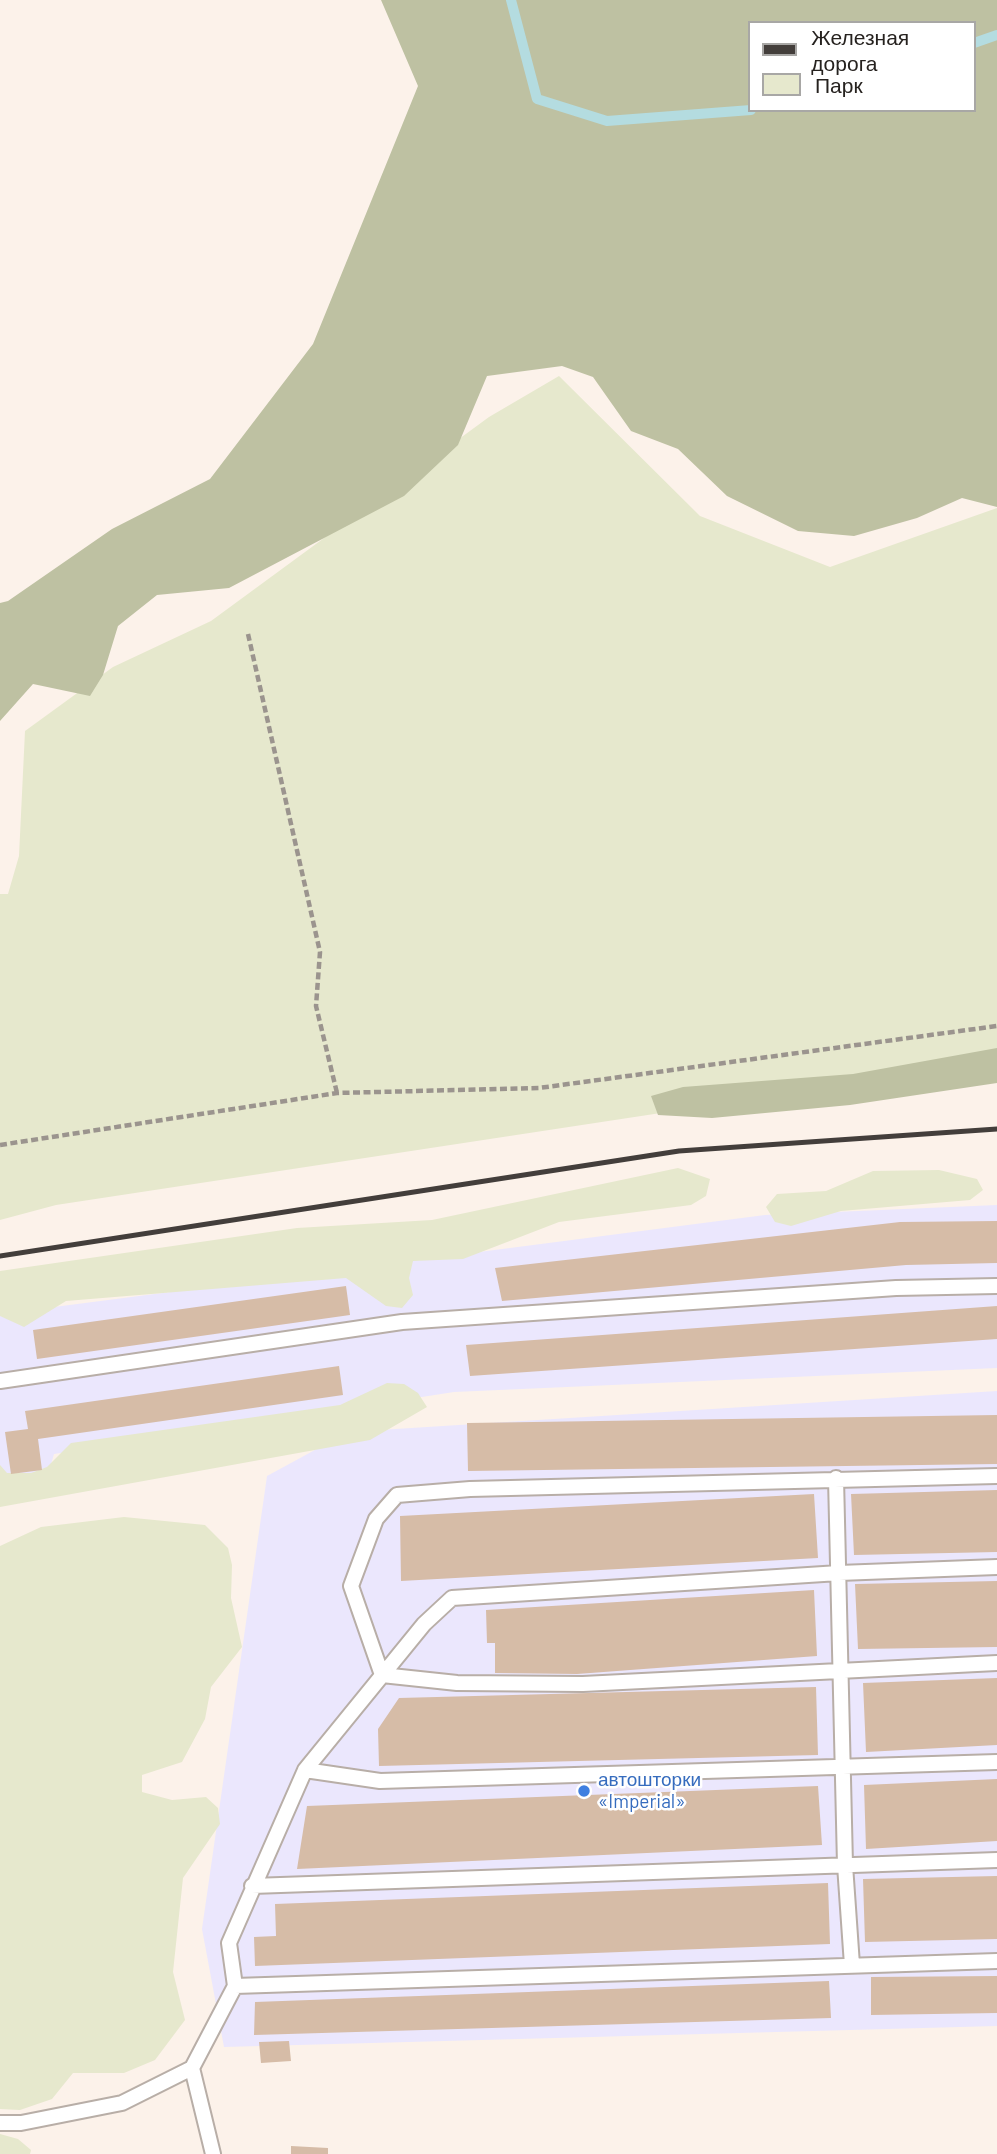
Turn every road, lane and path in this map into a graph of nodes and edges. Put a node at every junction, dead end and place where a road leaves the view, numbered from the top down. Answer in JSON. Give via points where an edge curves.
{"nodes":[{"id":1,"x":248,"y":634,"type":"dead end"},
{"id":2,"x":997,"y":1026,"type":"edge"},
{"id":3,"x":337,"y":1093,"type":"junction"},
{"id":4,"x":0,"y":1145,"type":"edge"},
{"id":5,"x":997,"y":1286,"type":"edge"},
{"id":6,"x":0,"y":1381,"type":"edge"},
{"id":7,"x":997,"y":1476,"type":"edge"},
{"id":8,"x":836,"y":1478,"type":"junction"},
{"id":9,"x":997,"y":1567,"type":"edge"},
{"id":10,"x":839,"y":1573,"type":"junction"},
{"id":11,"x":997,"y":1663,"type":"edge"},
{"id":12,"x":840,"y":1670,"type":"junction"},
{"id":13,"x":382,"y":1675,"type":"junction"},
{"id":14,"x":997,"y":1762,"type":"edge"},
{"id":15,"x":843,"y":1768,"type":"junction"},
{"id":16,"x":305,"y":1770,"type":"junction"},
{"id":17,"x":997,"y":1860,"type":"edge"},
{"id":18,"x":845,"y":1865,"type":"junction"},
{"id":19,"x":252,"y":1886,"type":"junction"},
{"id":20,"x":997,"y":1961,"type":"edge"},
{"id":21,"x":852,"y":1965,"type":"junction"},
{"id":22,"x":234,"y":1986,"type":"junction"},
{"id":23,"x":192,"y":2068,"type":"junction"},
{"id":24,"x":0,"y":2123,"type":"edge"},
{"id":25,"x":213,"y":2154,"type":"edge"}],
"edges":[{"from":1,"to":3,"type":"path","via":[[320,951],[316,1006]]},
{"from":2,"to":3,"type":"path","via":[[538,1088]]},
{"from":3,"to":4,"type":"path"},
{"from":5,"to":6,"type":"lane","via":[[896,1288],[402,1322]]},
{"from":7,"to":8,"type":"lane"},
{"from":8,"to":10,"type":"lane"},
{"from":8,"to":13,"type":"lane","via":[[397,1495],[376,1518],[351,1586]]},
{"from":9,"to":10,"type":"lane"},
{"from":10,"to":12,"type":"lane"},
{"from":10,"to":13,"type":"lane","via":[[452,1598]]},
{"from":11,"to":12,"type":"lane"},
{"from":12,"to":13,"type":"lane","via":[[583,1684],[457,1683]]},
{"from":12,"to":15,"type":"lane"},
{"from":13,"to":16,"type":"lane"},
{"from":14,"to":15,"type":"lane"},
{"from":15,"to":16,"type":"lane","via":[[380,1781]]},
{"from":15,"to":18,"type":"lane"},
{"from":16,"to":19,"type":"lane"},
{"from":17,"to":18,"type":"lane"},
{"from":18,"to":19,"type":"lane"},
{"from":18,"to":21,"type":"lane"},
{"from":19,"to":22,"type":"lane","via":[[229,1943]]},
{"from":20,"to":21,"type":"lane"},
{"from":21,"to":22,"type":"lane"},
{"from":22,"to":23,"type":"lane"},
{"from":23,"to":24,"type":"lane","via":[[122,2103]]},
{"from":23,"to":25,"type":"lane"}]}
